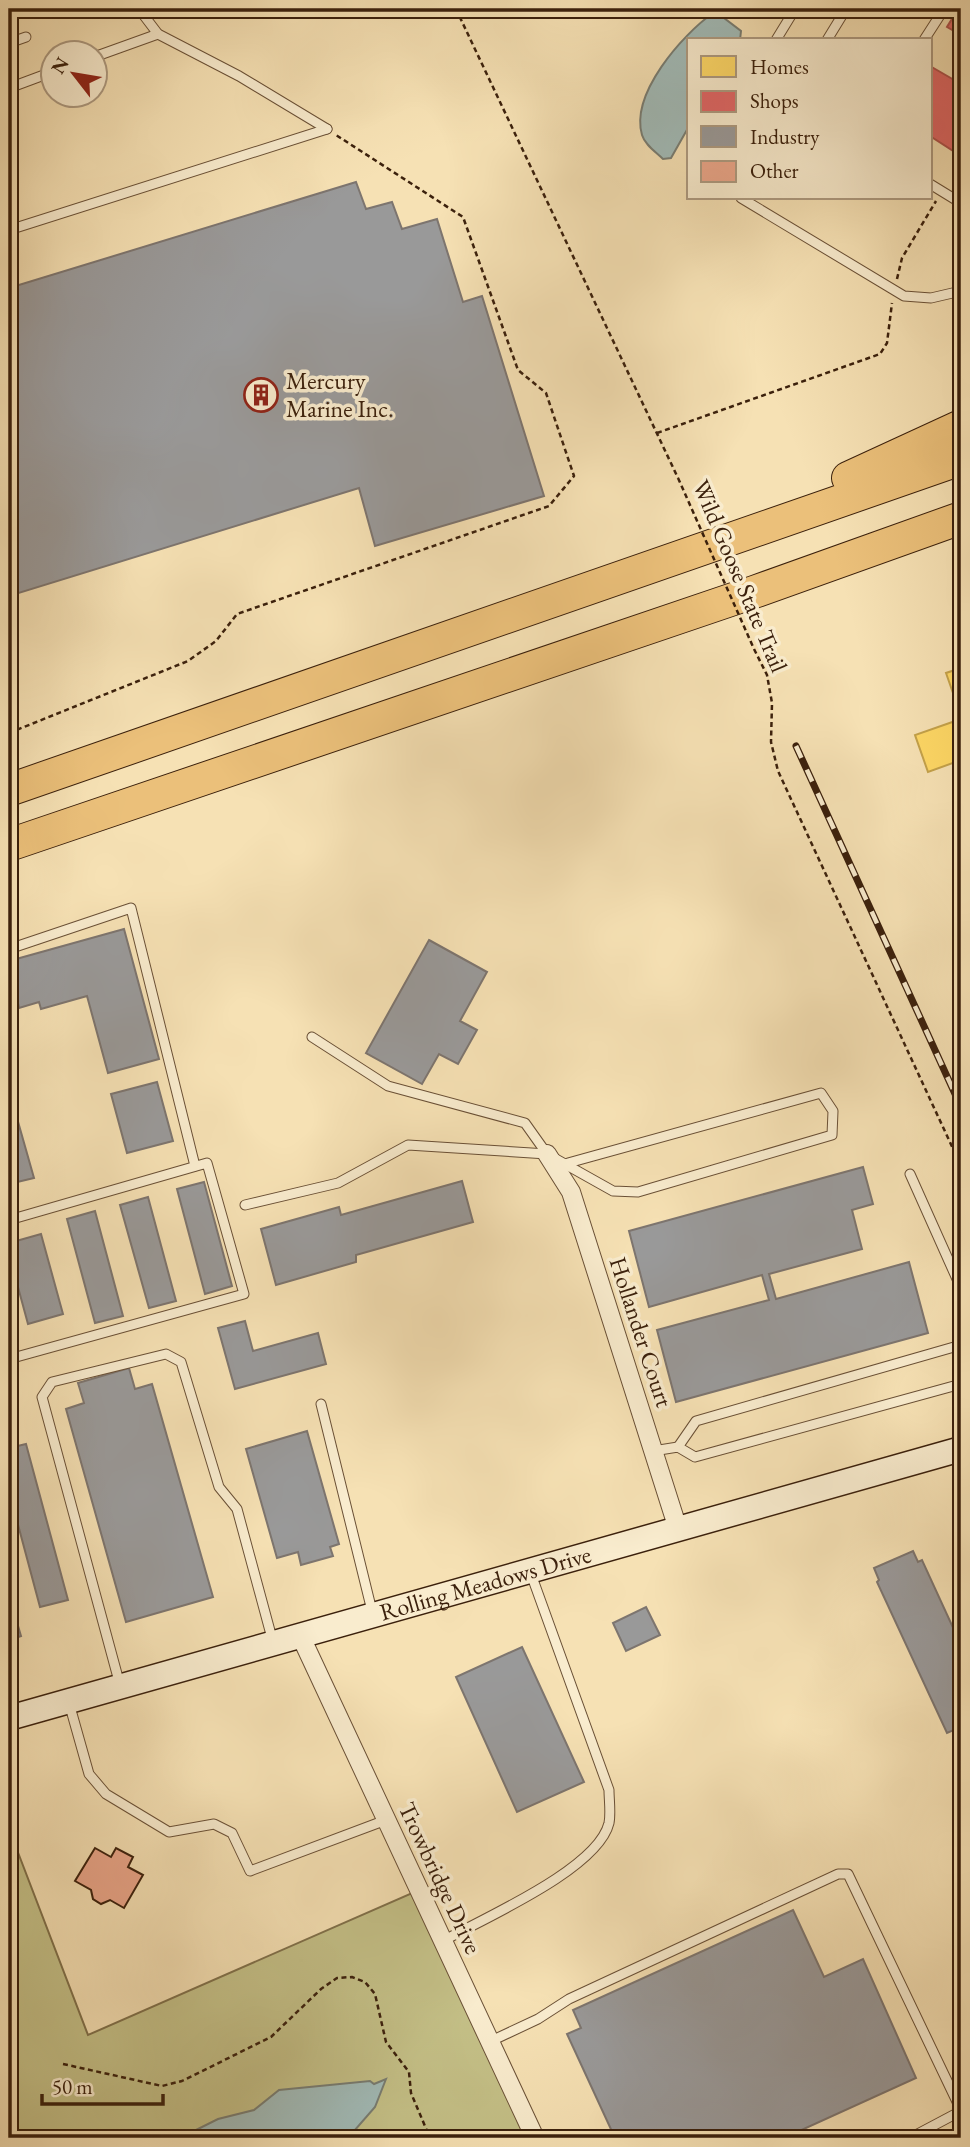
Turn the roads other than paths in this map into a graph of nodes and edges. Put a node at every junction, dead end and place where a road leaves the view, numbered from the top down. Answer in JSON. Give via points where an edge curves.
{"nodes":[{"id":1,"x":139,"y":9,"type":"edge"},
{"id":2,"x":794,"y":9,"type":"edge"},
{"id":3,"x":846,"y":9,"type":"edge"},
{"id":4,"x":944,"y":9,"type":"edge"},
{"id":5,"x":158,"y":34,"type":"junction"},
{"id":6,"x":26,"y":37,"type":"dead end"},
{"id":7,"x":777,"y":38,"type":"edge"},
{"id":8,"x":828,"y":38,"type":"edge"},
{"id":9,"x":925,"y":38,"type":"edge"},
{"id":10,"x":9,"y":43,"type":"edge"},
{"id":11,"x":108,"y":52,"type":"edge"},
{"id":12,"x":38,"y":77,"type":"edge"},
{"id":13,"x":9,"y":88,"type":"edge"},
{"id":14,"x":932,"y":185,"type":"edge"},
{"id":15,"x":744,"y":200,"type":"edge"},
{"id":16,"x":961,"y":203,"type":"edge"},
{"id":17,"x":9,"y":230,"type":"edge"},
{"id":18,"x":961,"y":291,"type":"edge"},
{"id":19,"x":961,"y":426,"type":"edge"},
{"id":20,"x":961,"y":459,"type":"edge"},
{"id":21,"x":961,"y":519,"type":"edge"},
{"id":22,"x":961,"y":541,"type":"edge"},
{"id":23,"x":649,"y":565,"type":"junction"},
{"id":24,"x":754,"y":592,"type":"junction"},
{"id":25,"x":9,"y":790,"type":"edge"},
{"id":26,"x":9,"y":845,"type":"edge"},
{"id":27,"x":9,"y":949,"type":"edge"},
{"id":28,"x":312,"y":1037,"type":"dead end"},
{"id":29,"x":547,"y":1154,"type":"junction"},
{"id":30,"x":568,"y":1163,"type":"junction"},
{"id":31,"x":195,"y":1166,"type":"junction"},
{"id":32,"x":910,"y":1174,"type":"dead end"},
{"id":33,"x":245,"y":1205,"type":"dead end"},
{"id":34,"x":9,"y":1220,"type":"edge"},
{"id":35,"x":961,"y":1288,"type":"edge"},
{"id":36,"x":961,"y":1345,"type":"edge"},
{"id":37,"x":9,"y":1359,"type":"edge"},
{"id":38,"x":961,"y":1384,"type":"edge"},
{"id":39,"x":321,"y":1404,"type":"dead end"},
{"id":40,"x":678,"y":1447,"type":"junction"},
{"id":41,"x":961,"y":1449,"type":"edge"},
{"id":42,"x":653,"y":1451,"type":"junction"},
{"id":43,"x":678,"y":1529,"type":"junction"},
{"id":44,"x":530,"y":1572,"type":"junction"},
{"id":45,"x":373,"y":1617,"type":"junction"},
{"id":46,"x":301,"y":1637,"type":"junction"},
{"id":47,"x":274,"y":1645,"type":"junction"},
{"id":48,"x":121,"y":1687,"type":"junction"},
{"id":49,"x":68,"y":1702,"type":"junction"},
{"id":50,"x":9,"y":1718,"type":"edge"},
{"id":51,"x":386,"y":1820,"type":"junction"},
{"id":52,"x":443,"y":1941,"type":"junction"},
{"id":53,"x":489,"y":2042,"type":"junction"},
{"id":54,"x":961,"y":2111,"type":"edge"},
{"id":55,"x":535,"y":2138,"type":"edge"},
{"id":56,"x":910,"y":2138,"type":"edge"}],
"edges":[{"from":1,"to":5,"type":"lane"},
{"from":2,"to":7,"type":"lane"},
{"from":3,"to":8,"type":"lane"},
{"from":4,"to":9,"type":"lane"},
{"from":5,"to":11,"type":"lane"},
{"from":5,"to":17,"type":"lane","via":[[327,129]]},
{"from":6,"to":10,"type":"lane"},
{"from":12,"to":13,"type":"lane"},
{"from":14,"to":16,"type":"lane"},
{"from":15,"to":18,"type":"lane","via":[[904,296],[930,298]]},
{"from":19,"to":23,"type":"highway"},
{"from":20,"to":23,"type":"highway"},
{"from":21,"to":24,"type":"highway"},
{"from":22,"to":24,"type":"highway"},
{"from":23,"to":25,"type":"highway","via":[[408,654]]},
{"from":24,"to":26,"type":"highway"},
{"from":27,"to":31,"type":"lane","via":[[131,908]]},
{"from":28,"to":29,"type":"lane","via":[[388,1086],[525,1123]]},
{"from":29,"to":30,"type":"lane"},
{"from":29,"to":33,"type":"lane","via":[[408,1146],[338,1184]]},
{"from":29,"to":42,"type":"street","name":"Hollander Court","via":[[571,1192]]},
{"from":30,"to":30,"type":"lane","via":[[613,1191],[638,1192],[832,1135],[833,1111],[821,1093]]},
{"from":31,"to":34,"type":"lane"},
{"from":31,"to":37,"type":"lane","via":[[206,1163],[244,1294]]},
{"from":32,"to":35,"type":"lane"},
{"from":36,"to":40,"type":"lane","via":[[696,1421]]},
{"from":38,"to":40,"type":"lane","via":[[695,1457]]},
{"from":39,"to":45,"type":"lane"},
{"from":40,"to":42,"type":"lane"},
{"from":41,"to":43,"type":"main road","name":"Rolling Meadows Drive"},
{"from":42,"to":43,"type":"street","name":"Hollander Court"},
{"from":43,"to":44,"type":"main road","name":"Rolling Meadows Drive"},
{"from":44,"to":45,"type":"main road","name":"Rolling Meadows Drive"},
{"from":44,"to":52,"type":"lane","via":[[609,1790],[608,1824],[588,1857]]},
{"from":45,"to":46,"type":"main road","name":"Rolling Meadows Drive"},
{"from":46,"to":47,"type":"main road","name":"Rolling Meadows Drive"},
{"from":46,"to":51,"type":"street","name":"Trowbridge Drive"},
{"from":47,"to":48,"type":"main road","name":"Rolling Meadows Drive"},
{"from":47,"to":48,"type":"lane","via":[[237,1508],[219,1488],[181,1362],[166,1354],[52,1382],[42,1397]]},
{"from":48,"to":49,"type":"main road","name":"Rolling Meadows Drive"},
{"from":49,"to":50,"type":"main road","name":"Rolling Meadows Drive"},
{"from":49,"to":51,"type":"lane","via":[[89,1774],[106,1794],[169,1832],[214,1824],[232,1833],[250,1871]]},
{"from":51,"to":52,"type":"street","name":"Trowbridge Drive"},
{"from":52,"to":53,"type":"street","name":"Trowbridge Drive"},
{"from":53,"to":54,"type":"lane","via":[[569,1998],[838,1874],[848,1874]]},
{"from":53,"to":55,"type":"street","name":"Trowbridge Drive"},
{"from":54,"to":56,"type":"lane"}]}
